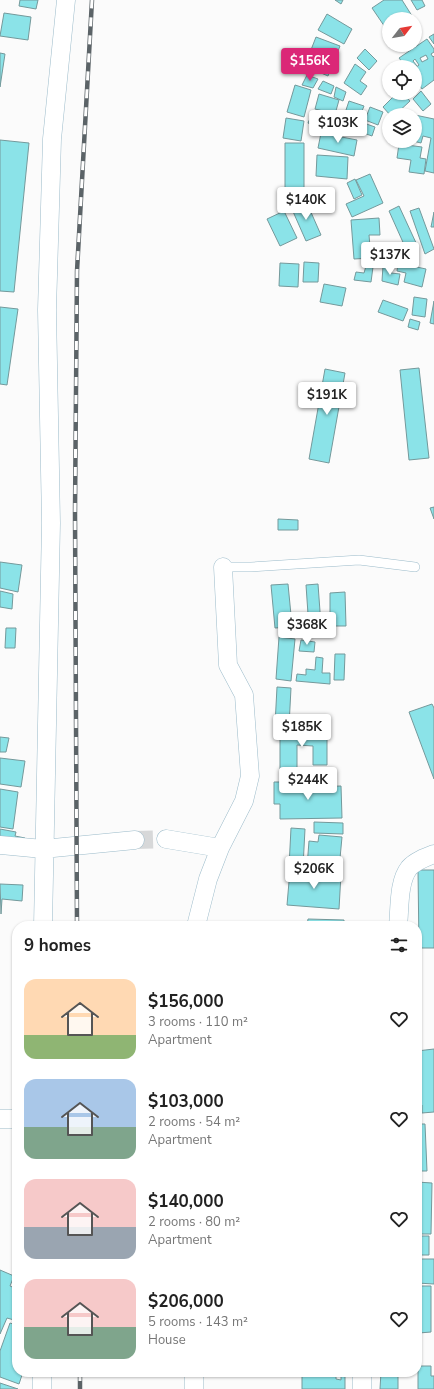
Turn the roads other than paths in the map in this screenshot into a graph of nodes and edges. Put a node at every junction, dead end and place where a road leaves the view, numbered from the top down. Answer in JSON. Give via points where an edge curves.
{"nodes":[{"id":1,"x":66,"y":0,"type":"edge"},
{"id":2,"x":223,"y":566,"type":"joint"},
{"id":3,"x":415,"y":567,"type":"dead end"},
{"id":4,"x":166,"y":839,"type":"tunnel mouth"},
{"id":5,"x":134,"y":840,"type":"tunnel mouth"},
{"id":6,"x":0,"y":845,"type":"edge"},
{"id":7,"x":220,"y":848,"type":"junction"},
{"id":8,"x":43,"y":850,"type":"junction"},
{"id":9,"x":434,"y":854,"type":"edge"},
{"id":10,"x":43,"y":921,"type":"edge"},
{"id":11,"x":197,"y":921,"type":"edge"},
{"id":12,"x":399,"y":921,"type":"edge"},
{"id":13,"x":0,"y":1119,"type":"edge"},
{"id":14,"x":12,"y":1119,"type":"edge"},
{"id":15,"x":42,"y":1377,"type":"edge"},
{"id":16,"x":194,"y":1377,"type":"edge"},
{"id":17,"x":362,"y":1377,"type":"edge"},
{"id":18,"x":42,"y":1389,"type":"edge"},
{"id":19,"x":194,"y":1389,"type":"edge"},
{"id":20,"x":362,"y":1389,"type":"edge"}],
"edges":[{"from":1,"to":8,"type":"street","via":[[52,139],[49,225],[47,310],[51,523]]},
{"from":2,"to":3,"type":"lane","via":[[251,567],[359,560]]},
{"from":2,"to":7,"type":"street","via":[[228,665],[244,695],[250,776],[244,801]]},
{"from":4,"to":7,"type":"street"},
{"from":5,"to":8,"type":"street"},
{"from":6,"to":8,"type":"street"},
{"from":7,"to":11,"type":"street","via":[[208,879]]},
{"from":8,"to":10,"type":"street"},
{"from":9,"to":12,"type":"street","via":[[410,867],[402,890]]},
{"from":13,"to":14,"type":"street"},
{"from":15,"to":18,"type":"street"},
{"from":16,"to":19,"type":"street"},
{"from":17,"to":20,"type":"street"}]}
